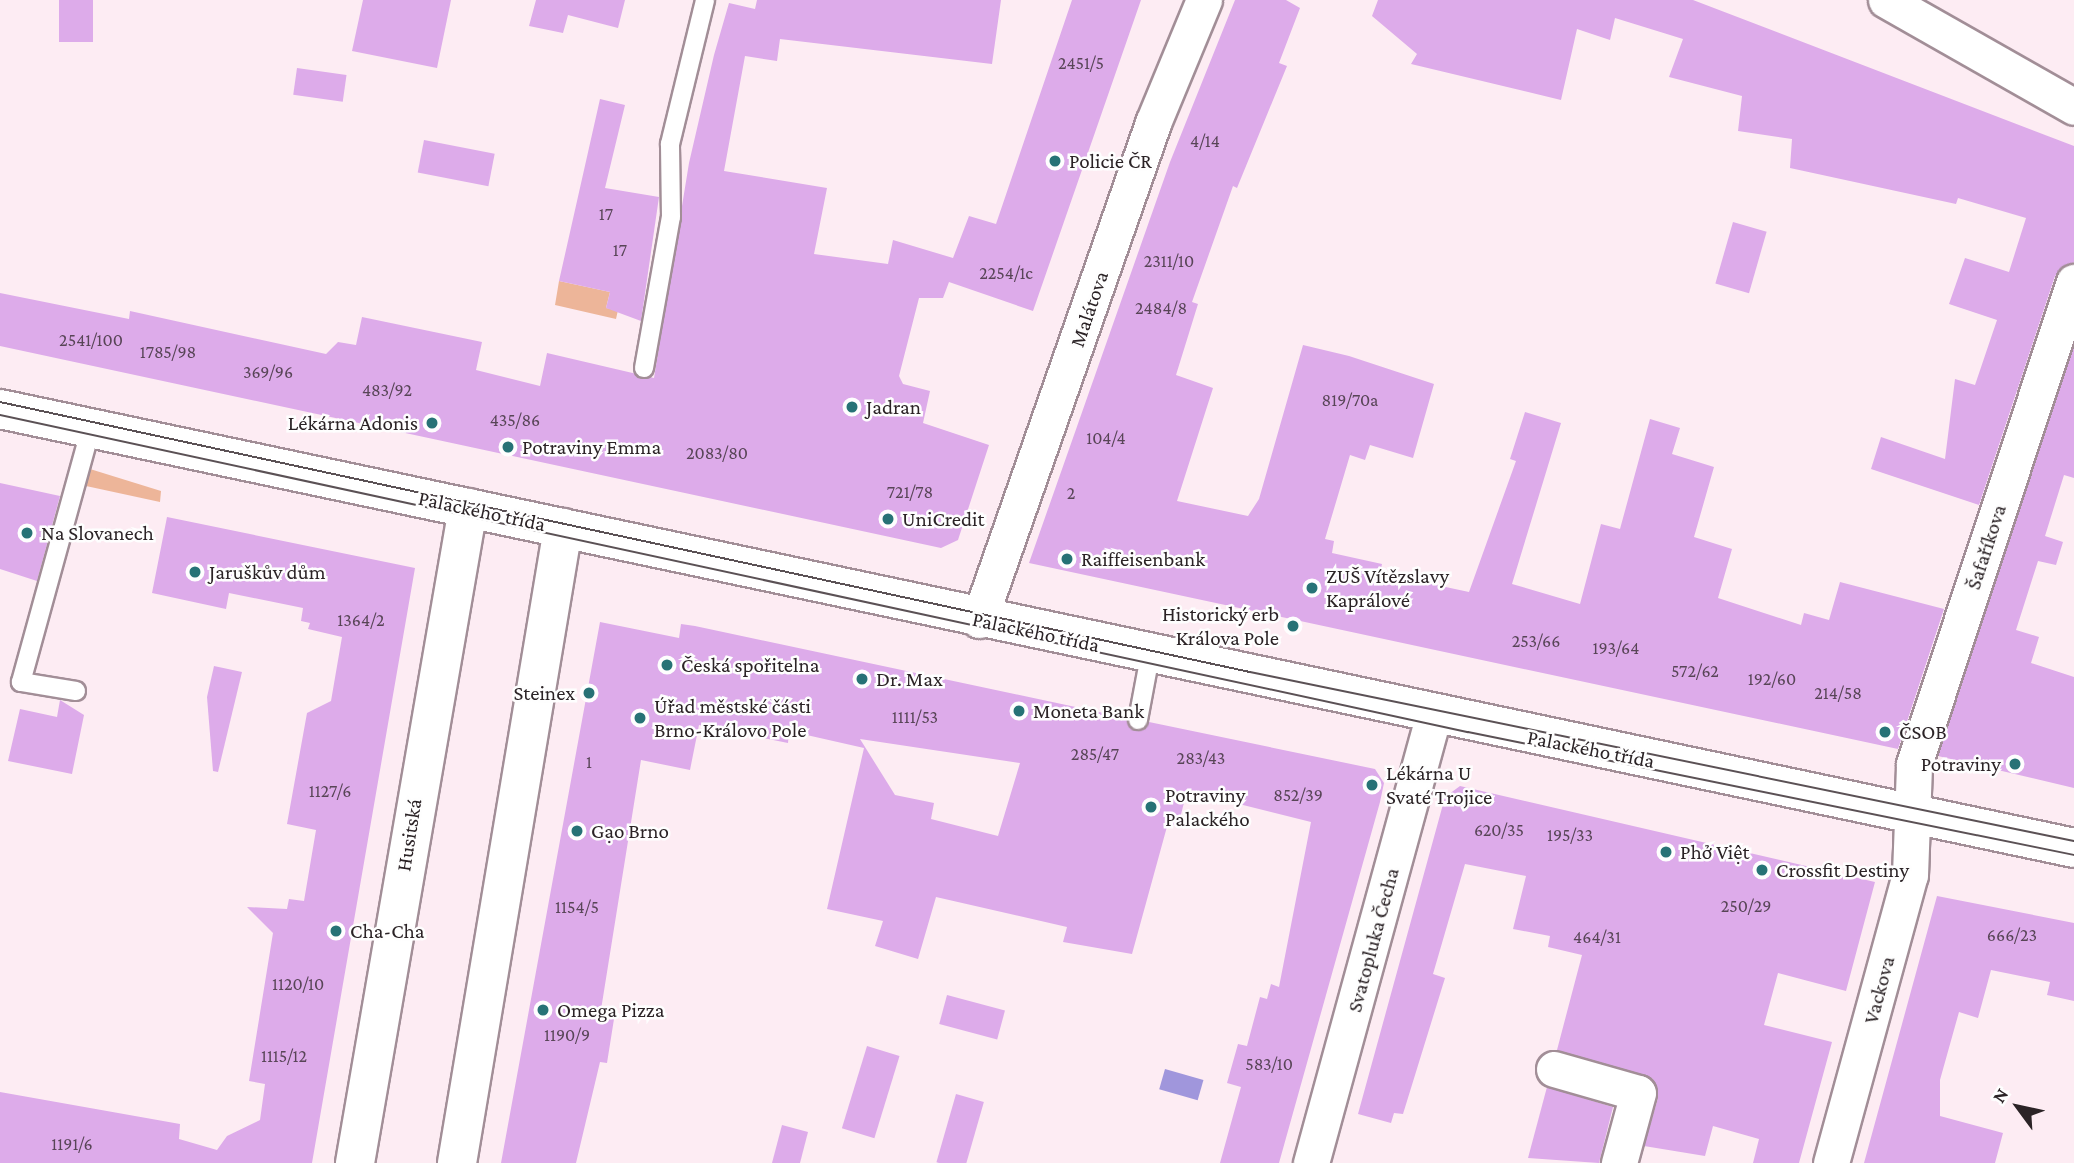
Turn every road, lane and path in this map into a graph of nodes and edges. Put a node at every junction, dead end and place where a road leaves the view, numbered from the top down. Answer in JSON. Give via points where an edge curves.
{"nodes":[{"id":1,"x":705,"y":0,"type":"edge"},
{"id":2,"x":1204,"y":0,"type":"edge"},
{"id":3,"x":1886,"y":0,"type":"edge"},
{"id":4,"x":2074,"y":107,"type":"edge"},
{"id":5,"x":2074,"y":282,"type":"edge"},
{"id":6,"x":644,"y":368,"type":"dead end"},
{"id":7,"x":0,"y":409,"type":"edge"},
{"id":8,"x":91,"y":428,"type":"junction"},
{"id":9,"x":468,"y":508,"type":"junction"},
{"id":10,"x":563,"y":528,"type":"junction"},
{"id":11,"x":979,"y":620,"type":"junction"},
{"id":12,"x":1150,"y":656,"type":"junction"},
{"id":13,"x":76,"y":691,"type":"dead end"},
{"id":14,"x":1433,"y":716,"type":"junction"},
{"id":15,"x":1138,"y":720,"type":"dead end"},
{"id":16,"x":1913,"y":814,"type":"junction"},
{"id":17,"x":2074,"y":848,"type":"edge"},
{"id":18,"x":1554,"y":1069,"type":"dead end"},
{"id":19,"x":355,"y":1163,"type":"edge"},
{"id":20,"x":457,"y":1163,"type":"edge"},
{"id":21,"x":1311,"y":1163,"type":"edge"},
{"id":22,"x":1619,"y":1163,"type":"edge"},
{"id":23,"x":1831,"y":1163,"type":"edge"}],
"edges":[{"from":1,"to":6,"type":"lane","via":[[670,144],[671,218]]},
{"from":2,"to":11,"type":"street","name":"Malátova","via":[[1153,123]]},
{"from":3,"to":4,"type":"street"},
{"from":5,"to":16,"type":"street","name":"Šafaříkova","via":[[1914,764]]},
{"from":7,"to":8,"type":"street","name":"Palackého třída"},
{"from":8,"to":9,"type":"street","name":"Palackého třída"},
{"from":8,"to":13,"type":"lane","via":[[21,682]]},
{"from":9,"to":10,"type":"street","name":"Palackého třída"},
{"from":9,"to":19,"type":"street","name":"Husitská"},
{"from":10,"to":11,"type":"street","name":"Palackého třída"},
{"from":10,"to":20,"type":"street"},
{"from":11,"to":12,"type":"street","name":"Palackého třída"},
{"from":12,"to":14,"type":"street","name":"Palackého třída"},
{"from":12,"to":15,"type":"lane"},
{"from":14,"to":16,"type":"street","name":"Palackého třída"},
{"from":14,"to":21,"type":"street","name":"Svatopluka Čecha"},
{"from":16,"to":17,"type":"street","name":"Palackého třída"},
{"from":16,"to":23,"type":"street","name":"Vackova","via":[[1910,875]]},
{"from":18,"to":22,"type":"street","via":[[1638,1093]]}]}
